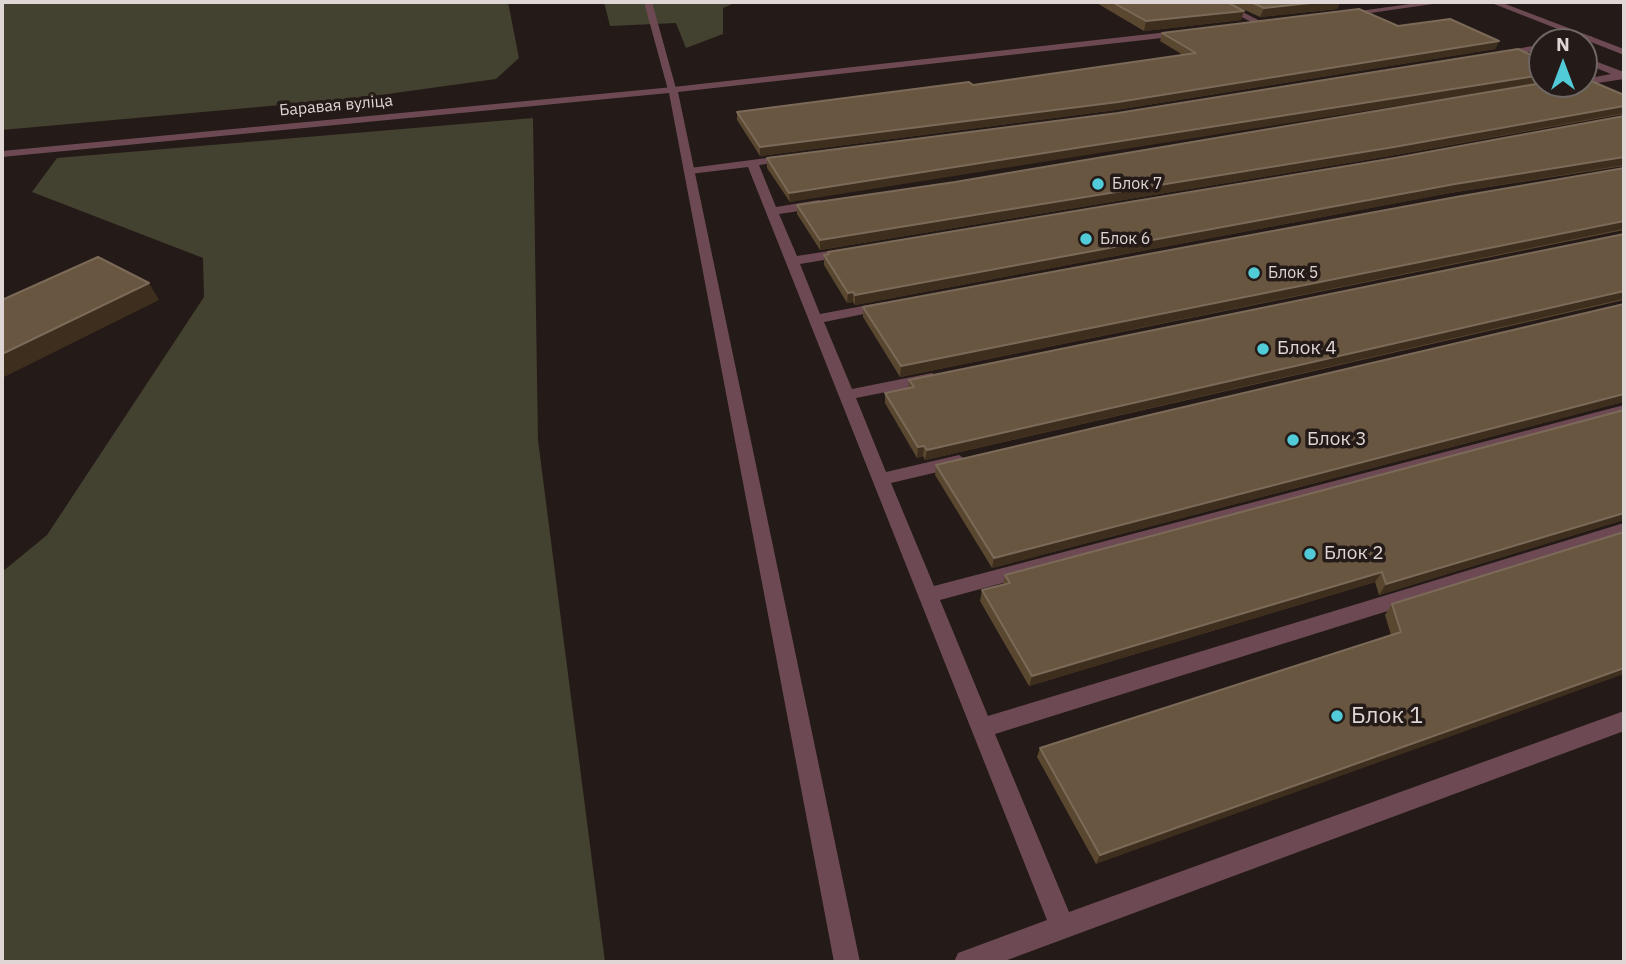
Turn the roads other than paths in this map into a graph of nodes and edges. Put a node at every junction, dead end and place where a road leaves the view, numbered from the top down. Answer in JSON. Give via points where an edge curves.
{"nodes":[{"id":1,"x":648,"y":2,"type":"edge"},
{"id":2,"x":1217,"y":2,"type":"edge"},
{"id":3,"x":1443,"y":2,"type":"edge"},
{"id":4,"x":1493,"y":2,"type":"edge"},
{"id":5,"x":1327,"y":16,"type":"edge"},
{"id":6,"x":1275,"y":23,"type":"edge"},
{"id":7,"x":1262,"y":24,"type":"junction"},
{"id":8,"x":1249,"y":26,"type":"edge"},
{"id":9,"x":1561,"y":28,"type":"edge"},
{"id":10,"x":1194,"y":32,"type":"edge"},
{"id":11,"x":1616,"y":36,"type":"dead end"},
{"id":12,"x":1598,"y":38,"type":"edge"},
{"id":13,"x":1598,"y":42,"type":"edge"},
{"id":14,"x":1528,"y":49,"type":"edge"},
{"id":15,"x":1624,"y":52,"type":"edge"},
{"id":16,"x":1487,"y":55,"type":"edge"},
{"id":17,"x":1598,"y":65,"type":"edge"},
{"id":18,"x":1624,"y":75,"type":"edge"},
{"id":19,"x":1598,"y":80,"type":"edge"},
{"id":20,"x":673,"y":90,"type":"junction"},
{"id":21,"x":2,"y":154,"type":"edge"},
{"id":22,"x":806,"y":156,"type":"edge"},
{"id":23,"x":752,"y":163,"type":"junction"},
{"id":24,"x":690,"y":171,"type":"junction"},
{"id":25,"x":837,"y":201,"type":"edge"},
{"id":26,"x":772,"y":211,"type":"junction"},
{"id":27,"x":861,"y":250,"type":"edge"},
{"id":28,"x":793,"y":261,"type":"junction"},
{"id":29,"x":897,"y":304,"type":"edge"},
{"id":30,"x":816,"y":319,"type":"junction"},
{"id":31,"x":941,"y":376,"type":"edge"},
{"id":32,"x":846,"y":395,"type":"junction"},
{"id":33,"x":1624,"y":410,"type":"edge"},
{"id":34,"x":976,"y":457,"type":"edge"},
{"id":35,"x":881,"y":479,"type":"junction"},
{"id":36,"x":1624,"y":530,"type":"edge"},
{"id":37,"x":928,"y":596,"type":"junction"},
{"id":38,"x":1624,"y":721,"type":"edge"},
{"id":39,"x":982,"y":728,"type":"junction"},
{"id":40,"x":1063,"y":928,"type":"junction"},
{"id":41,"x":847,"y":962,"type":"edge"},
{"id":42,"x":967,"y":962,"type":"edge"}],
"edges":[{"from":1,"to":20,"type":"street"},
{"from":2,"to":7,"type":"street"},
{"from":3,"to":5,"type":"street"},
{"from":4,"to":9,"type":"street"},
{"from":6,"to":7,"type":"street"},
{"from":7,"to":8,"type":"street"},
{"from":10,"to":20,"type":"street","name":"Баравая вуліца"},
{"from":11,"to":12,"type":"street"},
{"from":13,"to":15,"type":"street"},
{"from":14,"to":16,"type":"street"},
{"from":17,"to":18,"type":"street"},
{"from":18,"to":19,"type":"street"},
{"from":20,"to":21,"type":"street","name":"Баравая вуліца"},
{"from":20,"to":24,"type":"street"},
{"from":22,"to":23,"type":"street"},
{"from":23,"to":24,"type":"street"},
{"from":23,"to":26,"type":"street"},
{"from":24,"to":41,"type":"street"},
{"from":25,"to":26,"type":"street"},
{"from":26,"to":28,"type":"street"},
{"from":27,"to":28,"type":"street"},
{"from":28,"to":30,"type":"street"},
{"from":29,"to":30,"type":"street"},
{"from":30,"to":32,"type":"street"},
{"from":31,"to":32,"type":"street"},
{"from":32,"to":35,"type":"street"},
{"from":33,"to":37,"type":"street"},
{"from":34,"to":35,"type":"street"},
{"from":35,"to":37,"type":"street"},
{"from":36,"to":39,"type":"street"},
{"from":37,"to":39,"type":"street"},
{"from":38,"to":40,"type":"street"},
{"from":39,"to":40,"type":"street"},
{"from":40,"to":42,"type":"street"}]}
